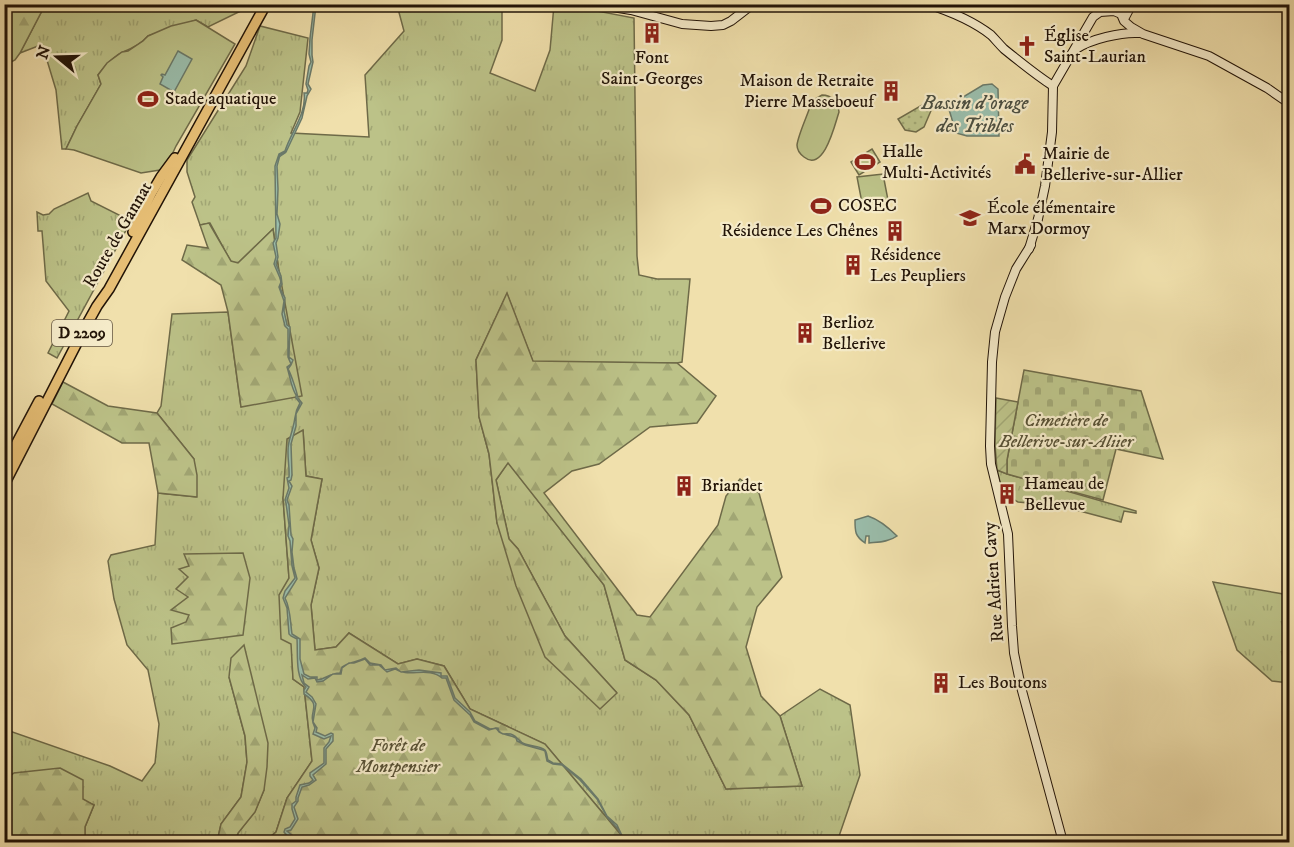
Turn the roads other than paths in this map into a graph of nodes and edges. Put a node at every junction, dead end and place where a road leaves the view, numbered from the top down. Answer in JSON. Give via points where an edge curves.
{"nodes":[{"id":1,"x":264,"y":4,"type":"edge"},
{"id":2,"x":594,"y":4,"type":"edge"},
{"id":3,"x":753,"y":4,"type":"edge"},
{"id":4,"x":927,"y":4,"type":"edge"},
{"id":5,"x":1098,"y":4,"type":"edge"},
{"id":6,"x":1132,"y":4,"type":"edge"},
{"id":7,"x":1093,"y":19,"type":"junction"},
{"id":8,"x":1124,"y":20,"type":"junction"},
{"id":9,"x":1120,"y":34,"type":"junction"},
{"id":10,"x":1143,"y":34,"type":"junction"},
{"id":11,"x":1103,"y":38,"type":"junction"},
{"id":12,"x":1075,"y":50,"type":"junction"},
{"id":13,"x":1053,"y":86,"type":"junction"},
{"id":14,"x":1290,"y":104,"type":"edge"},
{"id":15,"x":4,"y":467,"type":"edge"},
{"id":16,"x":4,"y":485,"type":"edge"},
{"id":17,"x":1063,"y":843,"type":"edge"}],
"edges":[{"from":1,"to":15,"type":"main road","name":"Route de Gannat","number":"D 2209","via":[[160,177]]},
{"from":1,"to":16,"type":"main road","name":"Route de Gannat","number":"D 2209","via":[[82,333]]},
{"from":2,"to":3,"type":"main road","via":[[682,24],[718,26]]},
{"from":4,"to":13,"type":"main road","via":[[981,29]]},
{"from":5,"to":7,"type":"main road"},
{"from":6,"to":8,"type":"main road"},
{"from":7,"to":8,"type":"main road","via":[[1100,12],[1114,11]]},
{"from":7,"to":11,"type":"main road","via":[[1093,32]]},
{"from":7,"to":12,"type":"main road"},
{"from":8,"to":9,"type":"main road"},
{"from":8,"to":10,"type":"main road"},
{"from":9,"to":10,"type":"main road"},
{"from":9,"to":11,"type":"main road"},
{"from":10,"to":14,"type":"main road","via":[[1209,56]]},
{"from":11,"to":12,"type":"main road","via":[[1088,41]]},
{"from":12,"to":13,"type":"main road"},
{"from":13,"to":17,"type":"main road","name":"Rue Adrien Cavy","via":[[1052,132],[1038,219],[1024,263],[999,315],[992,353],[990,446],[1008,534],[1016,661]]}]}
